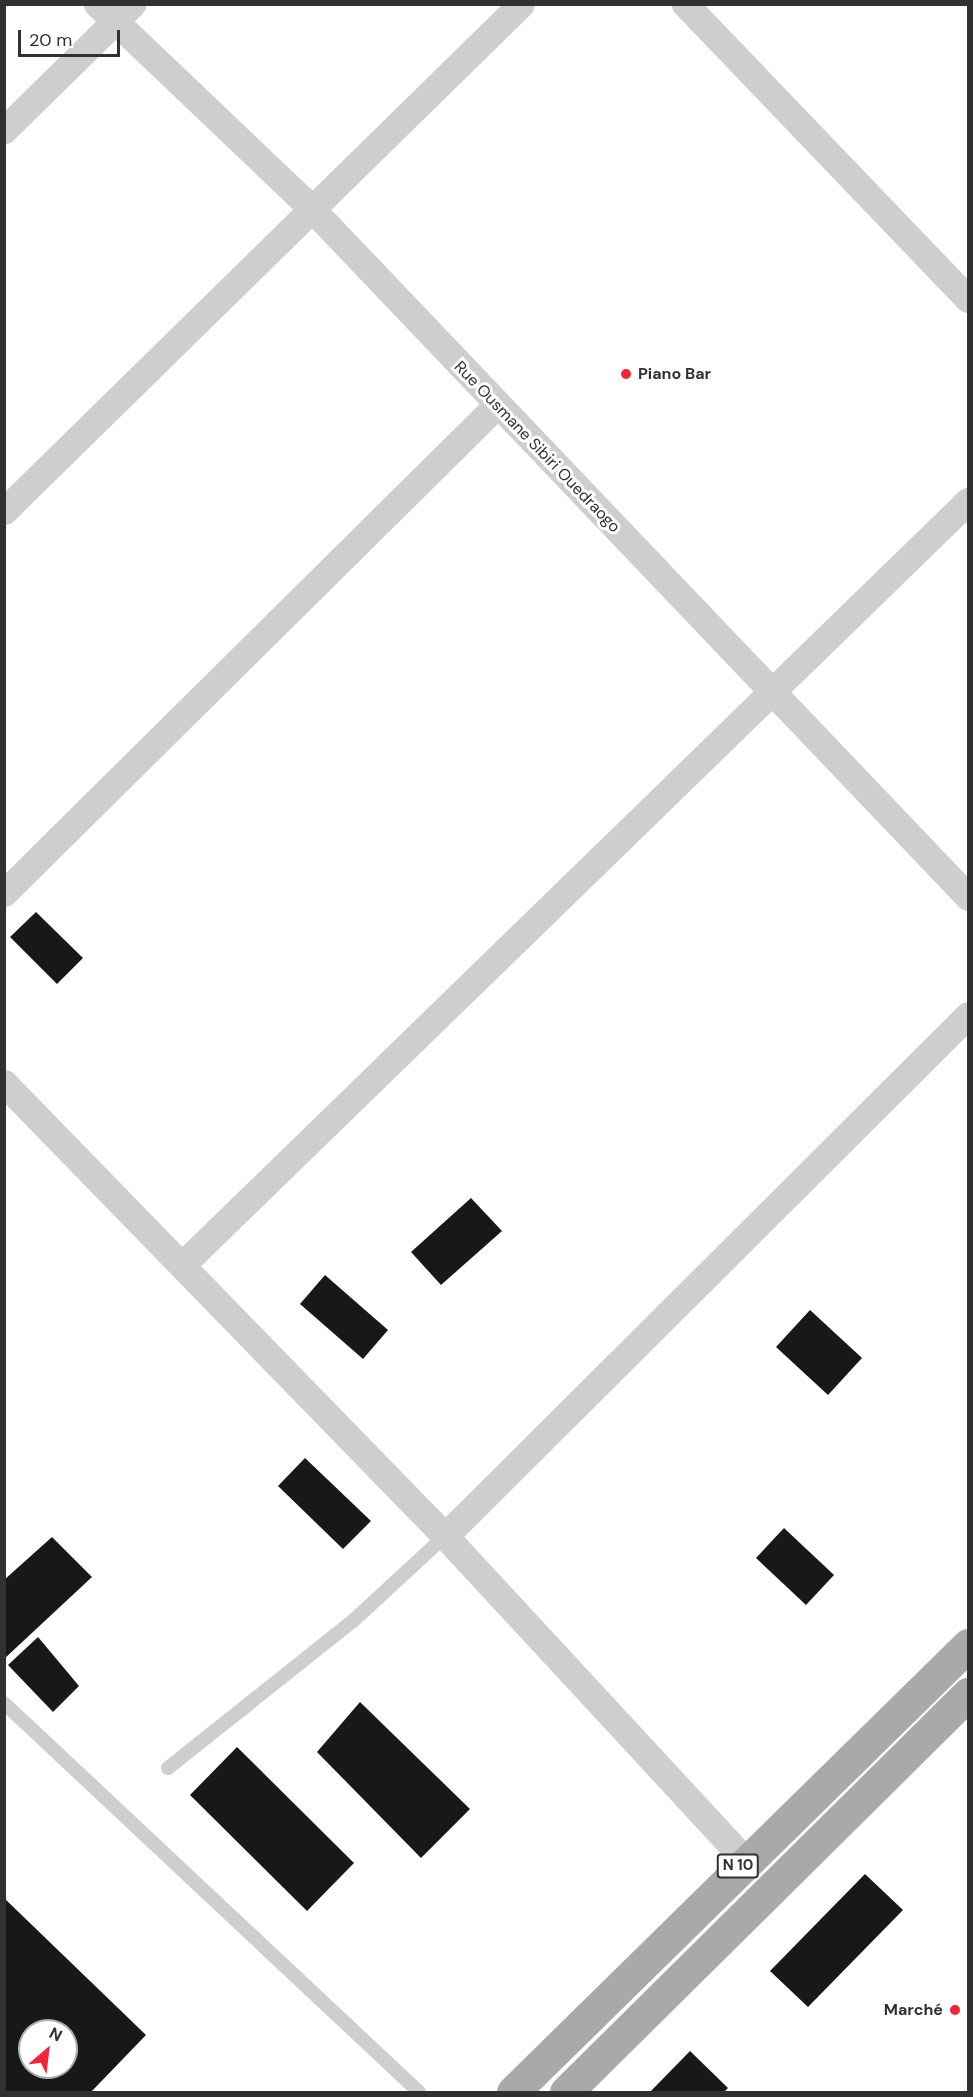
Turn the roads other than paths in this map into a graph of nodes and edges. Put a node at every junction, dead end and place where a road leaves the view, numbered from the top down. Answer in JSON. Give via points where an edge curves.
{"nodes":[{"id":1,"x":521,"y":4,"type":"edge"},
{"id":2,"x":685,"y":4,"type":"edge"},
{"id":3,"x":115,"y":10,"type":"edge"},
{"id":4,"x":4,"y":130,"type":"edge"},
{"id":5,"x":312,"y":209,"type":"junction"},
{"id":6,"x":969,"y":299,"type":"edge"},
{"id":7,"x":497,"y":405,"type":"junction"},
{"id":8,"x":969,"y":501,"type":"edge"},
{"id":9,"x":4,"y":511,"type":"edge"},
{"id":10,"x":771,"y":692,"type":"junction"},
{"id":11,"x":4,"y":893,"type":"edge"},
{"id":12,"x":969,"y":897,"type":"edge"},
{"id":13,"x":969,"y":1016,"type":"edge"},
{"id":14,"x":4,"y":1083,"type":"edge"},
{"id":15,"x":183,"y":1264,"type":"junction"},
{"id":16,"x":445,"y":1536,"type":"junction"},
{"id":17,"x":969,"y":1645,"type":"edge"},
{"id":18,"x":969,"y":1694,"type":"edge"},
{"id":19,"x":4,"y":1703,"type":"edge"},
{"id":20,"x":168,"y":1768,"type":"dead end"},
{"id":21,"x":745,"y":1860,"type":"junction"},
{"id":22,"x":419,"y":2092,"type":"edge"},
{"id":23,"x":513,"y":2092,"type":"edge"},
{"id":24,"x":566,"y":2092,"type":"edge"}],
"edges":[{"from":1,"to":5,"type":"street"},
{"from":2,"to":6,"type":"street"},
{"from":3,"to":4,"type":"street"},
{"from":3,"to":5,"type":"street","name":"Rue Ousmane Sibiri Ouedraogo"},
{"from":5,"to":7,"type":"street","name":"Rue Ousmane Sibiri Ouedraogo"},
{"from":5,"to":9,"type":"street"},
{"from":7,"to":10,"type":"street","name":"Rue Ousmane Sibiri Ouedraogo"},
{"from":7,"to":11,"type":"street"},
{"from":8,"to":10,"type":"street"},
{"from":10,"to":12,"type":"street","name":"Rue Ousmane Sibiri Ouedraogo"},
{"from":10,"to":15,"type":"street"},
{"from":13,"to":16,"type":"street"},
{"from":14,"to":15,"type":"street"},
{"from":15,"to":16,"type":"street"},
{"from":16,"to":20,"type":"lane","via":[[353,1621]]},
{"from":16,"to":21,"type":"street"},
{"from":17,"to":21,"type":"main road","number":"N 10"},
{"from":18,"to":24,"type":"main road","number":"N 10"},
{"from":19,"to":22,"type":"lane"},
{"from":21,"to":23,"type":"main road","number":"N 10"}]}
